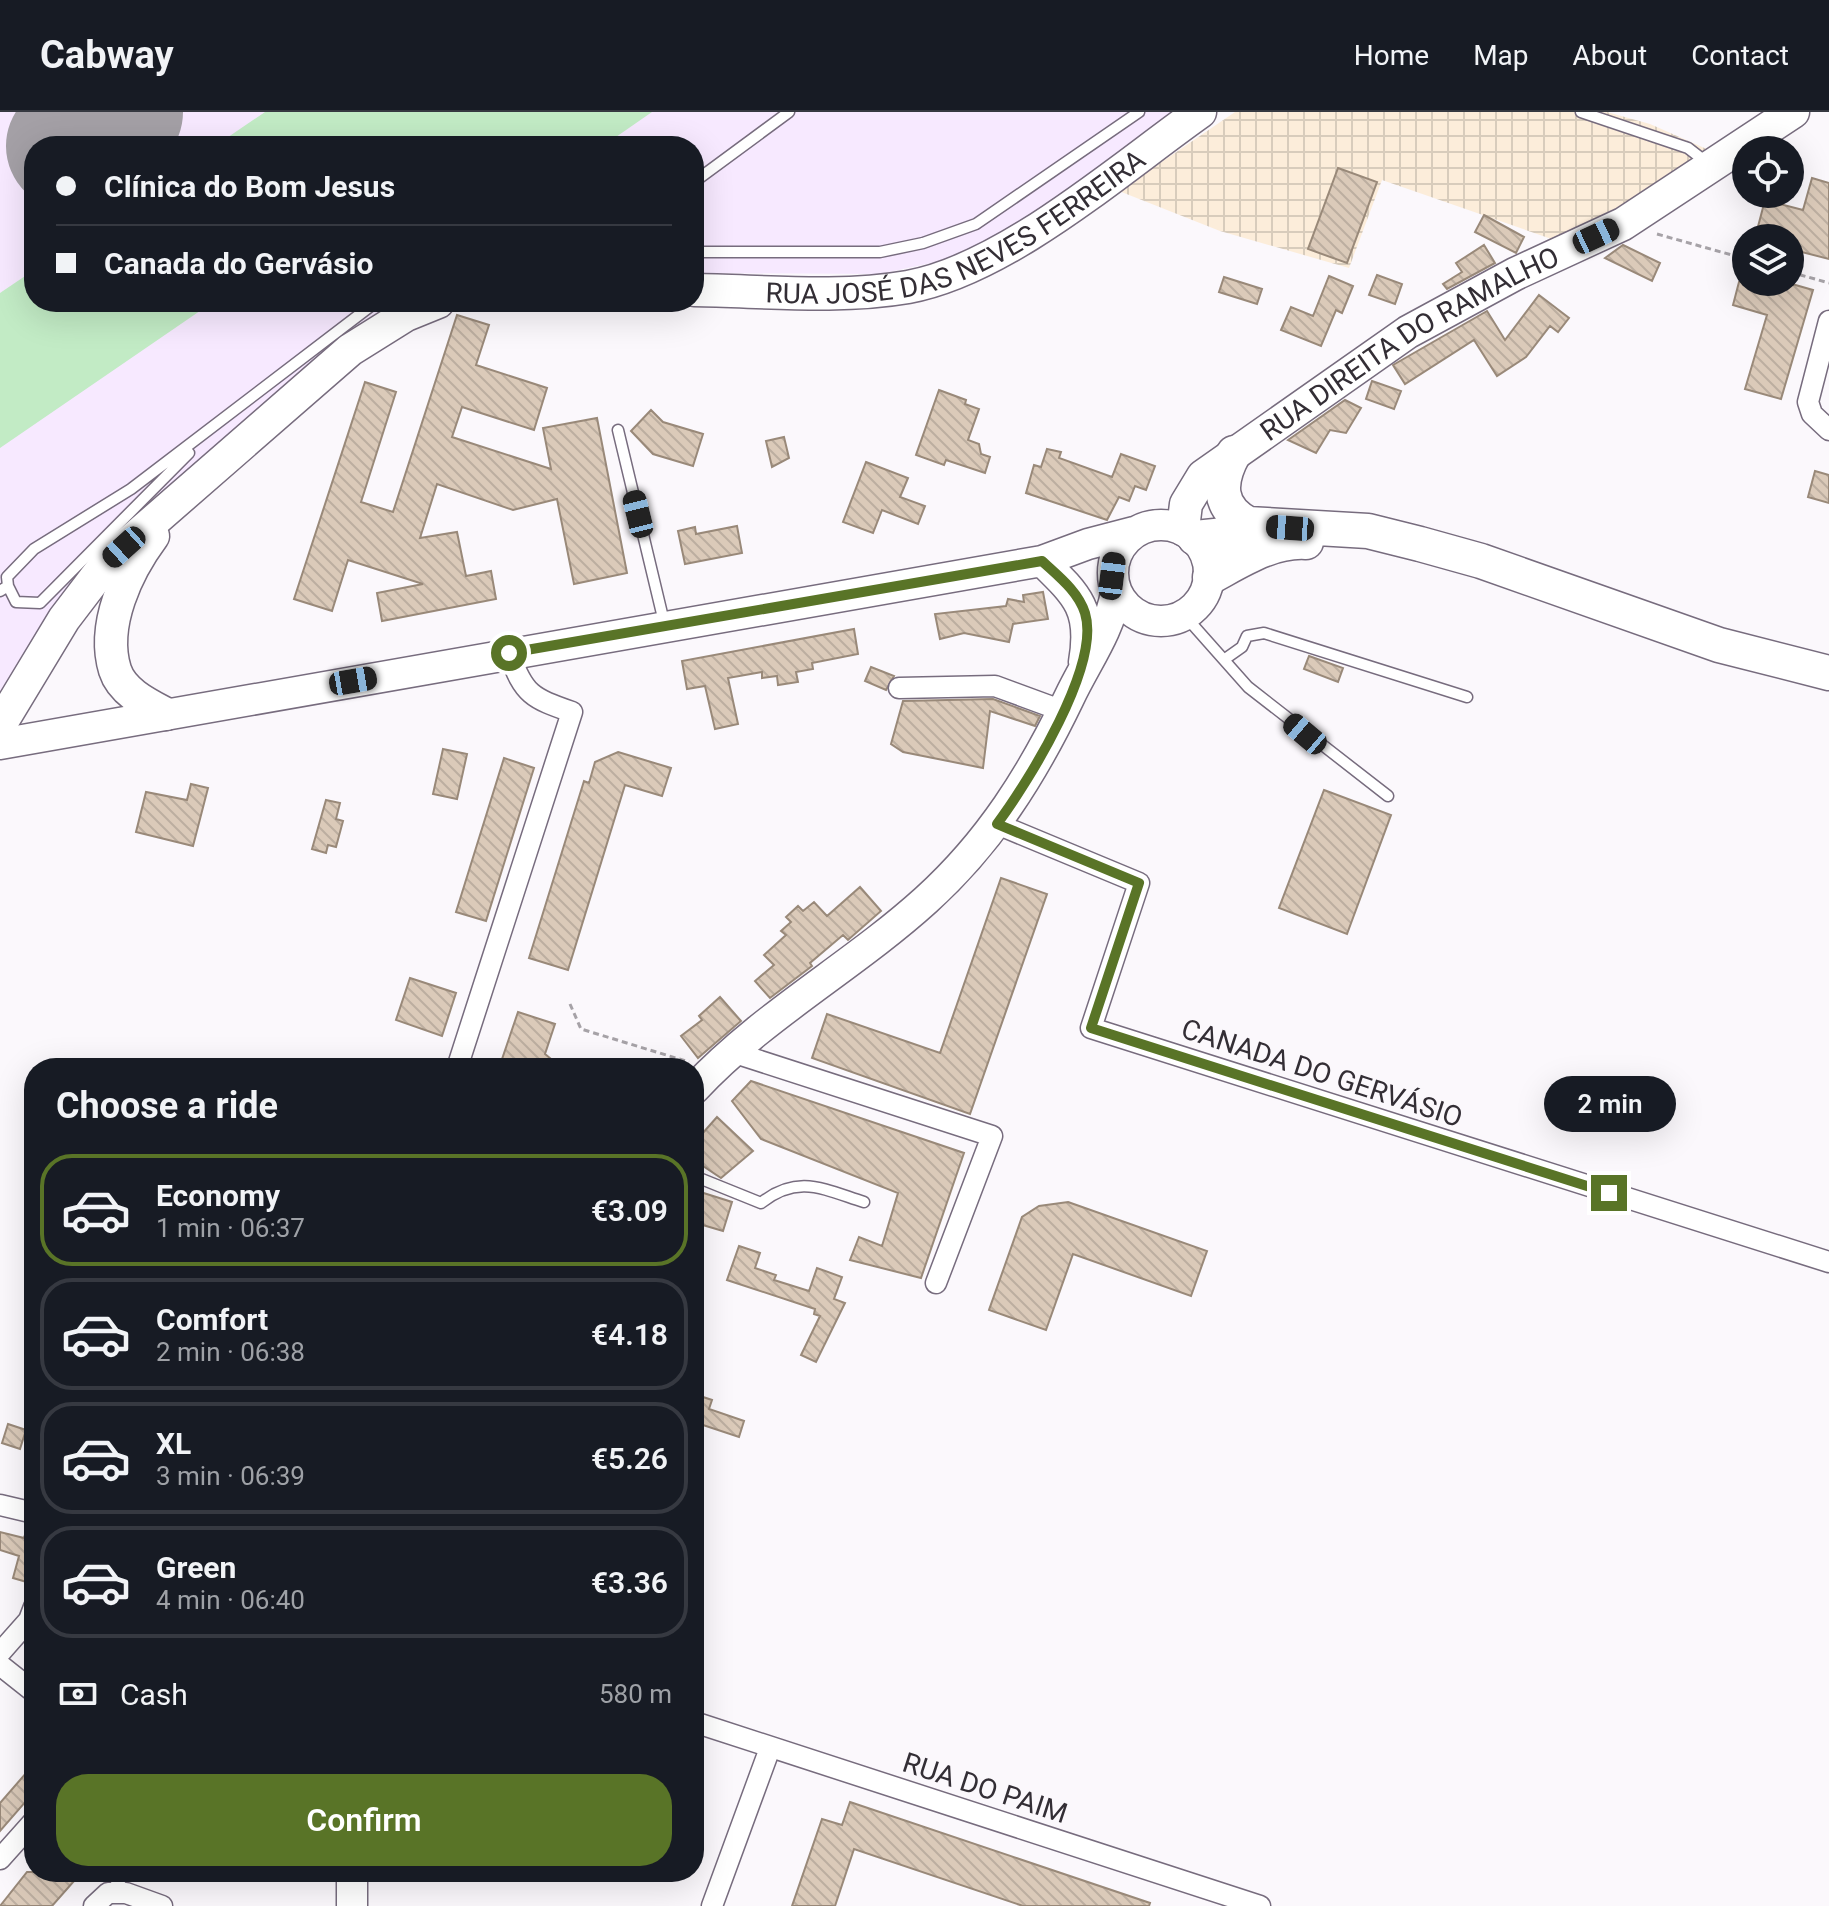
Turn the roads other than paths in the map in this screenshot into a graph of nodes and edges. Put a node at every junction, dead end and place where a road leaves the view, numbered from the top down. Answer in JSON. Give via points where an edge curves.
{"nodes":[{"id":1,"x":789,"y":112,"type":"edge"},
{"id":2,"x":1139,"y":112,"type":"edge"},
{"id":3,"x":1200,"y":112,"type":"edge"},
{"id":4,"x":1581,"y":112,"type":"edge"},
{"id":5,"x":1793,"y":112,"type":"edge"},
{"id":6,"x":1711,"y":167,"type":"junction"},
{"id":7,"x":704,"y":175,"type":"edge"},
{"id":8,"x":704,"y":252,"type":"edge"},
{"id":9,"x":704,"y":290,"type":"edge"},
{"id":10,"x":361,"y":312,"type":"edge"},
{"id":11,"x":413,"y":312,"type":"edge"},
{"id":12,"x":1829,"y":321,"type":"edge"},
{"id":13,"x":213,"y":429,"type":"junction"},
{"id":14,"x":618,"y":430,"type":"dead end"},
{"id":15,"x":1829,"y":430,"type":"edge"},
{"id":16,"x":1234,"y":453,"type":"junction"},
{"id":17,"x":178,"y":504,"type":"junction"},
{"id":18,"x":1290,"y":528,"type":"junction"},
{"id":19,"x":1134,"y":532,"type":"junction"},
{"id":20,"x":1189,"y":534,"type":"junction"},
{"id":21,"x":1042,"y":561,"type":"junction"},
{"id":22,"x":1210,"y":577,"type":"junction"},
{"id":23,"x":1114,"y":584,"type":"junction"},
{"id":24,"x":4,"y":589,"type":"edge"},
{"id":25,"x":1185,"y":616,"type":"junction"},
{"id":26,"x":1151,"y":621,"type":"junction"},
{"id":27,"x":665,"y":626,"type":"junction"},
{"id":28,"x":509,"y":653,"type":"junction"},
{"id":29,"x":1225,"y":659,"type":"junction"},
{"id":30,"x":1089,"y":661,"type":"junction"},
{"id":31,"x":1829,"y":673,"type":"edge"},
{"id":32,"x":899,"y":688,"type":"dead end"},
{"id":33,"x":1829,"y":691,"type":"edge"},
{"id":34,"x":1467,"y":697,"type":"dead end"},
{"id":35,"x":1063,"y":711,"type":"junction"},
{"id":36,"x":166,"y":714,"type":"junction"},
{"id":37,"x":0,"y":725,"type":"edge"},
{"id":38,"x":0,"y":744,"type":"edge"},
{"id":39,"x":1388,"y":796,"type":"dead end"},
{"id":40,"x":997,"y":824,"type":"junction"},
{"id":41,"x":461,"y":1058,"type":"edge"},
{"id":42,"x":712,"y":1070,"type":"edge"},
{"id":43,"x":704,"y":1180,"type":"edge"},
{"id":44,"x":864,"y":1202,"type":"dead end"},
{"id":45,"x":1829,"y":1262,"type":"edge"},
{"id":46,"x":936,"y":1283,"type":"dead end"},
{"id":47,"x":0,"y":1505,"type":"edge"},
{"id":48,"x":24,"y":1511,"type":"edge"},
{"id":49,"x":24,"y":1626,"type":"edge"},
{"id":50,"x":0,"y":1653,"type":"edge"},
{"id":51,"x":0,"y":1665,"type":"edge"},
{"id":52,"x":24,"y":1684,"type":"edge"},
{"id":53,"x":704,"y":1725,"type":"edge"},
{"id":54,"x":770,"y":1748,"type":"junction"},
{"id":55,"x":24,"y":1832,"type":"edge"},
{"id":56,"x":0,"y":1859,"type":"edge"},
{"id":57,"x":118,"y":1882,"type":"edge"},
{"id":58,"x":352,"y":1882,"type":"edge"},
{"id":59,"x":101,"y":1899,"type":"edge"},
{"id":60,"x":1213,"y":1899,"type":"edge"},
{"id":61,"x":162,"y":1906,"type":"edge"},
{"id":62,"x":352,"y":1906,"type":"edge"},
{"id":63,"x":712,"y":1906,"type":"edge"},
{"id":64,"x":1260,"y":1906,"type":"edge"}],
"edges":[{"from":1,"to":7,"type":"lane"},
{"from":2,"to":8,"type":"lane","via":[[976,224],[923,243],[880,252]]},
{"from":3,"to":9,"type":"main road","name":"RUA JOSÉ DAS NEVES FERREIRA","via":[[1021,240],[966,270],[910,287],[857,293]]},
{"from":4,"to":6,"type":"lane","via":[[1688,148]]},
{"from":5,"to":6,"type":"main road","name":"RUA DIREITA DO RAMALHO"},
{"from":6,"to":16,"type":"main road","name":"RUA DIREITA DO RAMALHO","via":[[1623,224],[1408,332]]},
{"from":10,"to":13,"type":"lane"},
{"from":11,"to":17,"type":"main road","via":[[350,350]]},
{"from":12,"to":15,"type":"street","via":[[1808,402]]},
{"from":13,"to":24,"type":"lane","via":[[131,489],[34,549],[7,577]]},
{"from":13,"to":24,"type":"lane","via":[[40,603],[16,602]]},
{"from":14,"to":27,"type":"lane"},
{"from":16,"to":18,"type":"highway","via":[[1222,479],[1228,509],[1248,524]]},
{"from":16,"to":20,"type":"main road","name":"RUA DIREITA DO RAMALHO","via":[[1194,487],[1186,504]]},
{"from":17,"to":36,"type":"main road","via":[[131,571],[113,632],[116,672],[143,702]]},
{"from":17,"to":37,"type":"main road","via":[[109,560],[85,588]]},
{"from":18,"to":20,"type":"highway"},
{"from":18,"to":31,"type":"highway","via":[[1368,531],[1420,544],[1719,645]]},
{"from":19,"to":20,"type":"main road","via":[[1167,524]]},
{"from":19,"to":21,"type":"main road"},
{"from":19,"to":23,"type":"main road","via":[[1114,559]]},
{"from":20,"to":22,"type":"main road","via":[[1204,549]]},
{"from":21,"to":23,"type":"main road"},
{"from":21,"to":27,"type":"main road"},
{"from":21,"to":30,"type":"main road","via":[[1073,591],[1084,610]]},
{"from":22,"to":25,"type":"main road","via":[[1206,592]]},
{"from":22,"to":33,"type":"highway","via":[[1262,550],[1293,541],[1362,545],[1706,661]]},
{"from":23,"to":26,"type":"main road","via":[[1130,611]]},
{"from":23,"to":30,"type":"main road","via":[[1109,623]]},
{"from":25,"to":26,"type":"main road"},
{"from":25,"to":29,"type":"lane"},
{"from":26,"to":30,"type":"main road"},
{"from":27,"to":28,"type":"main road"},
{"from":28,"to":36,"type":"main road"},
{"from":28,"to":41,"type":"street","via":[[524,689],[534,699],[572,712]]},
{"from":29,"to":34,"type":"lane","via":[[1247,636],[1264,633]]},
{"from":29,"to":39,"type":"lane","via":[[1248,687]]},
{"from":30,"to":35,"type":"main road"},
{"from":32,"to":35,"type":"street","via":[[995,686]]},
{"from":35,"to":40,"type":"main road"},
{"from":36,"to":38,"type":"main road"},
{"from":40,"to":42,"type":"main road","via":[[924,901]]},
{"from":40,"to":45,"type":"street","name":"CANADA DO GERVÁSIO","via":[[1139,883],[1091,1028]]},
{"from":42,"to":46,"type":"street","via":[[992,1136]]},
{"from":43,"to":44,"type":"lane","via":[[761,1203],[778,1189],[800,1185]]},
{"from":47,"to":48,"type":"street"},
{"from":49,"to":50,"type":"street"},
{"from":51,"to":52,"type":"street"},
{"from":53,"to":54,"type":"street","name":"RUA DO PAIM"},
{"from":54,"to":60,"type":"street","name":"RUA DO PAIM"},
{"from":54,"to":63,"type":"street"},
{"from":55,"to":56,"type":"street"},
{"from":57,"to":59,"type":"lane"},
{"from":58,"to":62,"type":"main road"},
{"from":59,"to":61,"type":"street","via":[[126,1893]]},
{"from":60,"to":64,"type":"street","name":"RUA DO PAIM"}]}
